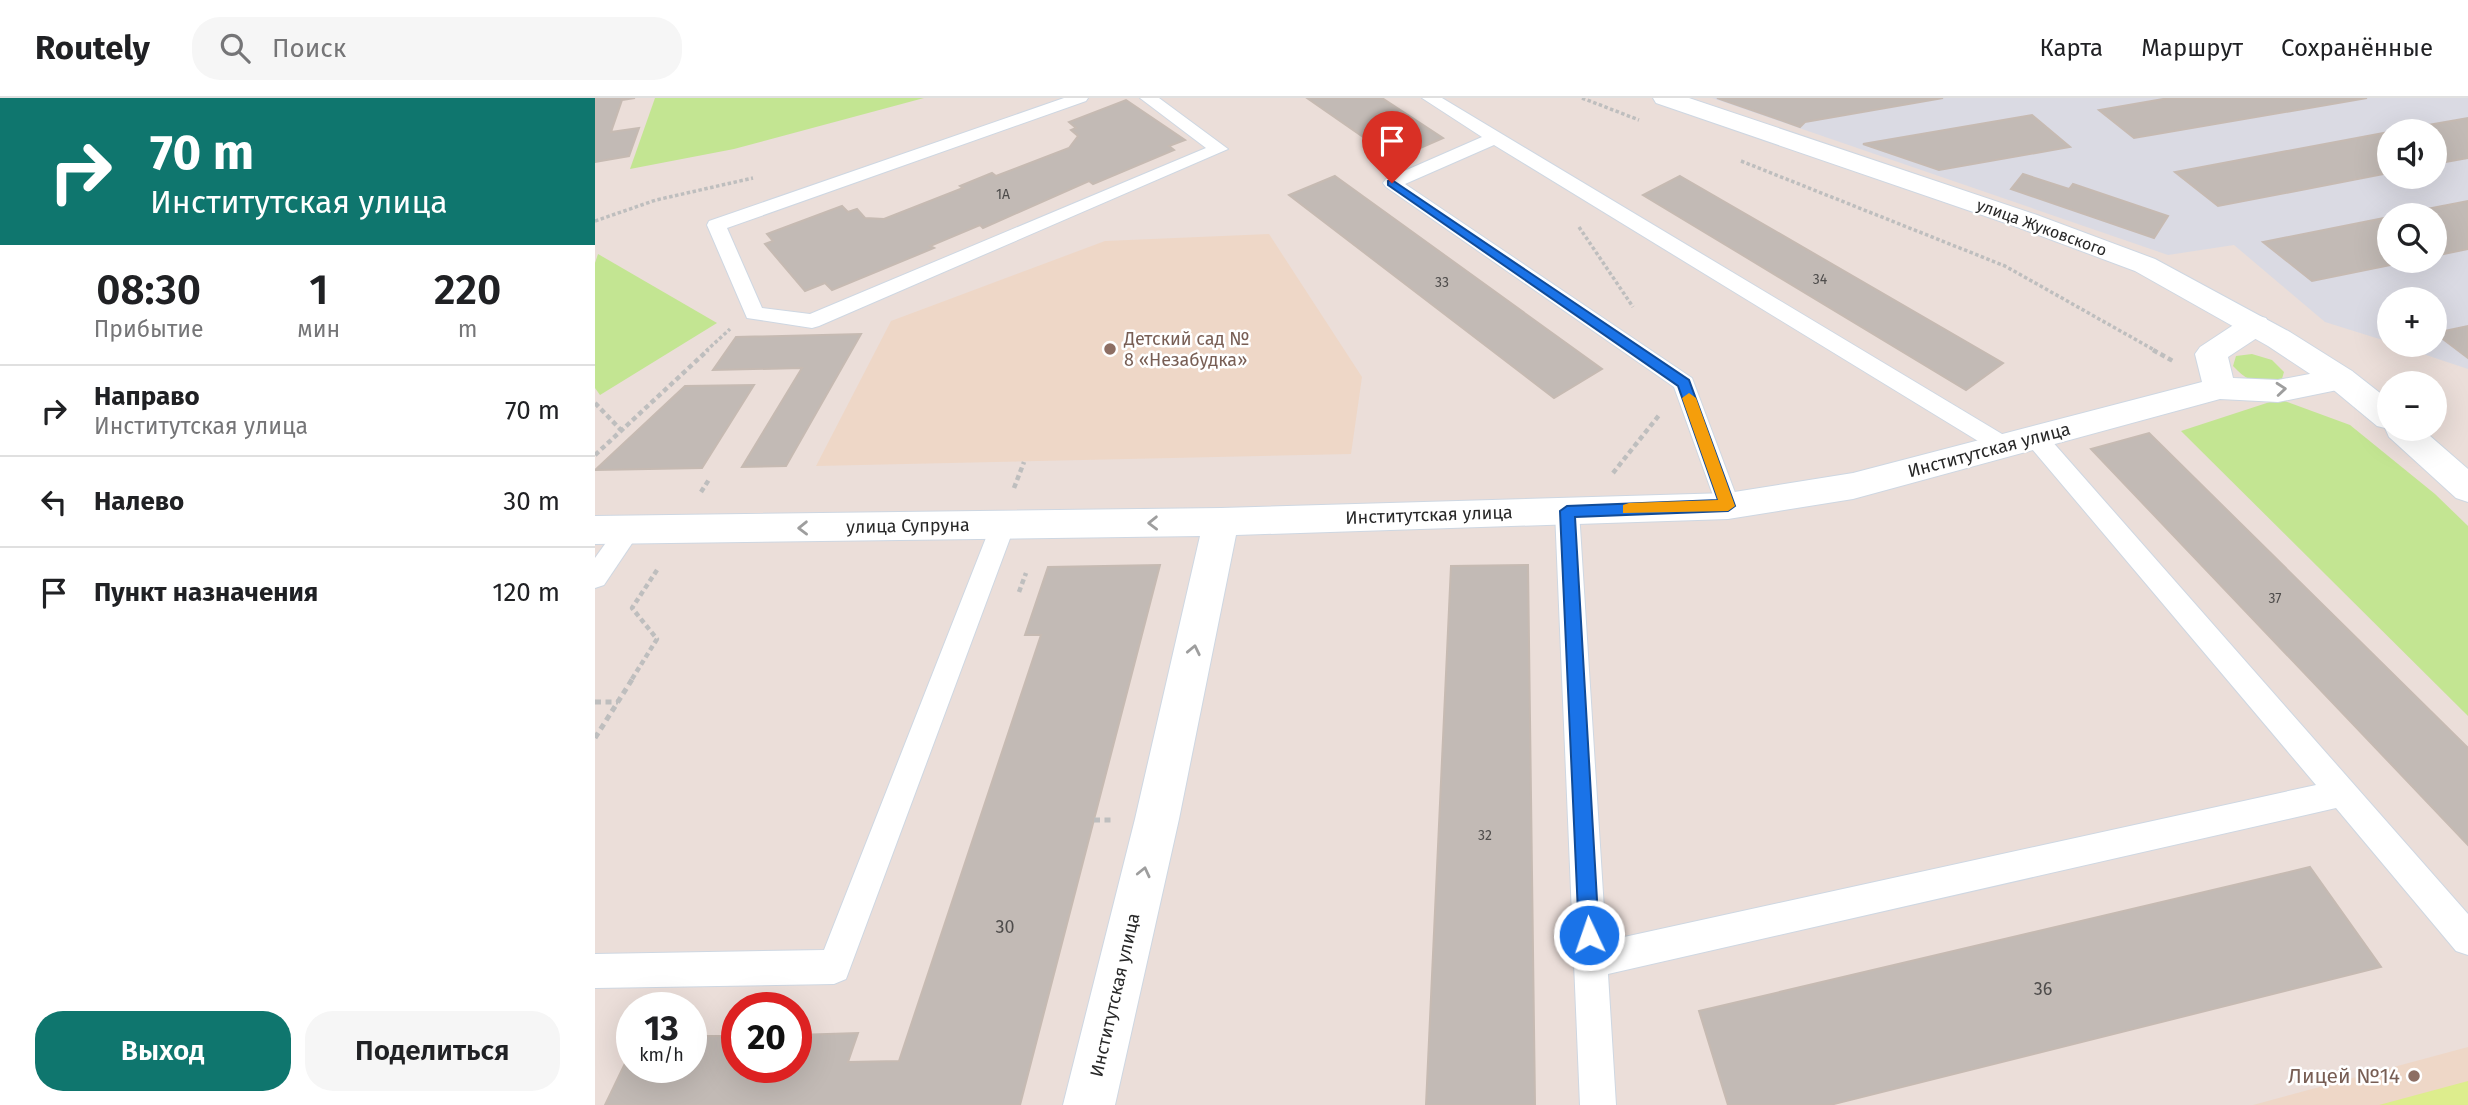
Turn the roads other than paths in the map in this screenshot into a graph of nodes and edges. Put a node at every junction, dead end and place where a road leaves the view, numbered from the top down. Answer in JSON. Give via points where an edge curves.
{"nodes":[{"id":1,"x":1080,"y":98,"type":"edge"},
{"id":2,"x":1148,"y":98,"type":"edge"},
{"id":3,"x":1430,"y":98,"type":"edge"},
{"id":4,"x":1665,"y":98,"type":"edge"},
{"id":5,"x":1495,"y":138,"type":"junction"},
{"id":6,"x":2255,"y":325,"type":"junction"},
{"id":7,"x":2341,"y":379,"type":"junction"},
{"id":8,"x":2220,"y":388,"type":"junction"},
{"id":9,"x":2377,"y":408,"type":"edge"},
{"id":10,"x":2414,"y":441,"type":"edge"},
{"id":11,"x":2019,"y":442,"type":"junction"},
{"id":12,"x":2468,"y":489,"type":"edge"},
{"id":13,"x":1728,"y":506,"type":"junction"},
{"id":14,"x":1567,"y":511,"type":"junction"},
{"id":15,"x":1007,"y":512,"type":"junction"},
{"id":16,"x":1221,"y":522,"type":"junction"},
{"id":17,"x":612,"y":530,"type":"edge"},
{"id":18,"x":595,"y":578,"type":"edge"},
{"id":19,"x":2342,"y":793,"type":"junction"},
{"id":20,"x":2468,"y":939,"type":"edge"},
{"id":21,"x":1591,"y":961,"type":"junction"},
{"id":22,"x":595,"y":971,"type":"edge"},
{"id":23,"x":1089,"y":1105,"type":"edge"},
{"id":24,"x":1598,"y":1105,"type":"edge"}],
"edges":[{"from":1,"to":2,"type":"lane","via":[[716,225],[754,313],[812,321],[1219,149]]},
{"from":3,"to":5,"type":"lane"},
{"from":4,"to":6,"type":"street","name":"улица Жуковского","via":[[2101,248],[2145,265]]},
{"from":5,"to":11,"type":"lane"},
{"from":5,"to":13,"type":"lane","via":[[1392,183],[1684,383]]},
{"from":6,"to":7,"type":"street","name":"улица Жуковского"},
{"from":6,"to":8,"type":"street","via":[[2211,354]]},
{"from":8,"to":7,"type":"street","name":"Институтская улица","one_way":true,"via":[[2278,391]]},
{"from":7,"to":9,"type":"street","name":"улица Жуковского"},
{"from":8,"to":11,"type":"street","name":"Институтская улица"},
{"from":10,"to":12,"type":"street"},
{"from":11,"to":13,"type":"street","name":"Институтская улица","via":[[1853,486]]},
{"from":11,"to":19,"type":"lane"},
{"from":13,"to":14,"type":"street","name":"Институтская улица"},
{"from":14,"to":16,"type":"street","name":"Институтская улица"},
{"from":14,"to":21,"type":"lane"},
{"from":16,"to":15,"type":"street","name":"улица Супруна","one_way":true},
{"from":15,"to":17,"type":"street","name":"улица Супруна","one_way":true},
{"from":15,"to":22,"type":"lane","via":[[834,967]]},
{"from":23,"to":16,"type":"street","name":"Институтская улица","one_way":true},
{"from":17,"to":18,"type":"lane"},
{"from":19,"to":20,"type":"lane"},
{"from":19,"to":21,"type":"lane"},
{"from":21,"to":24,"type":"lane"}]}
